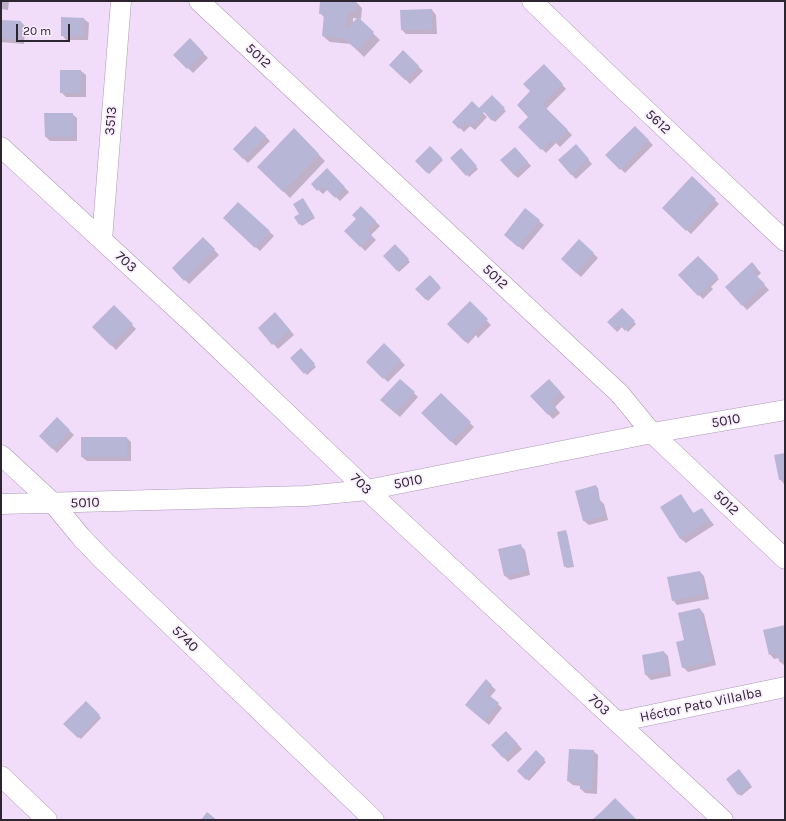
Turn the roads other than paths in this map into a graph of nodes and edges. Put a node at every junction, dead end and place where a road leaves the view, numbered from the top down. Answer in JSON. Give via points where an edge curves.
{"nodes":[{"id":1,"x":121,"y":1,"type":"edge"},
{"id":2,"x":199,"y":1,"type":"edge"},
{"id":3,"x":532,"y":1,"type":"edge"},
{"id":4,"x":1,"y":147,"type":"edge"},
{"id":5,"x":102,"y":240,"type":"junction"},
{"id":6,"x":785,"y":241,"type":"edge"},
{"id":7,"x":785,"y":410,"type":"edge"},
{"id":8,"x":652,"y":433,"type":"junction"},
{"id":9,"x":1,"y":455,"type":"edge"},
{"id":10,"x":367,"y":490,"type":"junction"},
{"id":11,"x":53,"y":503,"type":"junction"},
{"id":12,"x":1,"y":504,"type":"edge"},
{"id":13,"x":785,"y":559,"type":"edge"},
{"id":14,"x":785,"y":687,"type":"edge"},
{"id":15,"x":617,"y":722,"type":"junction"},
{"id":16,"x":5,"y":784,"type":"edge"},
{"id":17,"x":47,"y":820,"type":"edge"},
{"id":18,"x":374,"y":820,"type":"edge"},
{"id":19,"x":722,"y":820,"type":"edge"}],
"edges":[{"from":1,"to":5,"type":"street","name":"3513"},
{"from":2,"to":8,"type":"street","name":"5012","via":[[619,393]]},
{"from":3,"to":6,"type":"street","name":"5612"},
{"from":4,"to":5,"type":"street","name":"703"},
{"from":5,"to":10,"type":"street","name":"703"},
{"from":7,"to":8,"type":"street","name":"5010"},
{"from":8,"to":10,"type":"street","name":"5010"},
{"from":8,"to":13,"type":"street","name":"5012"},
{"from":9,"to":11,"type":"street","name":"5740"},
{"from":10,"to":11,"type":"street","name":"5010","via":[[306,496]]},
{"from":10,"to":15,"type":"street","name":"703"},
{"from":11,"to":12,"type":"street","name":"5010"},
{"from":11,"to":18,"type":"street","name":"5740","via":[[81,538],[103,560]]},
{"from":14,"to":15,"type":"street","name":"Héctor Pato Villalba"},
{"from":15,"to":19,"type":"street","name":"703"},
{"from":16,"to":17,"type":"street"}]}
